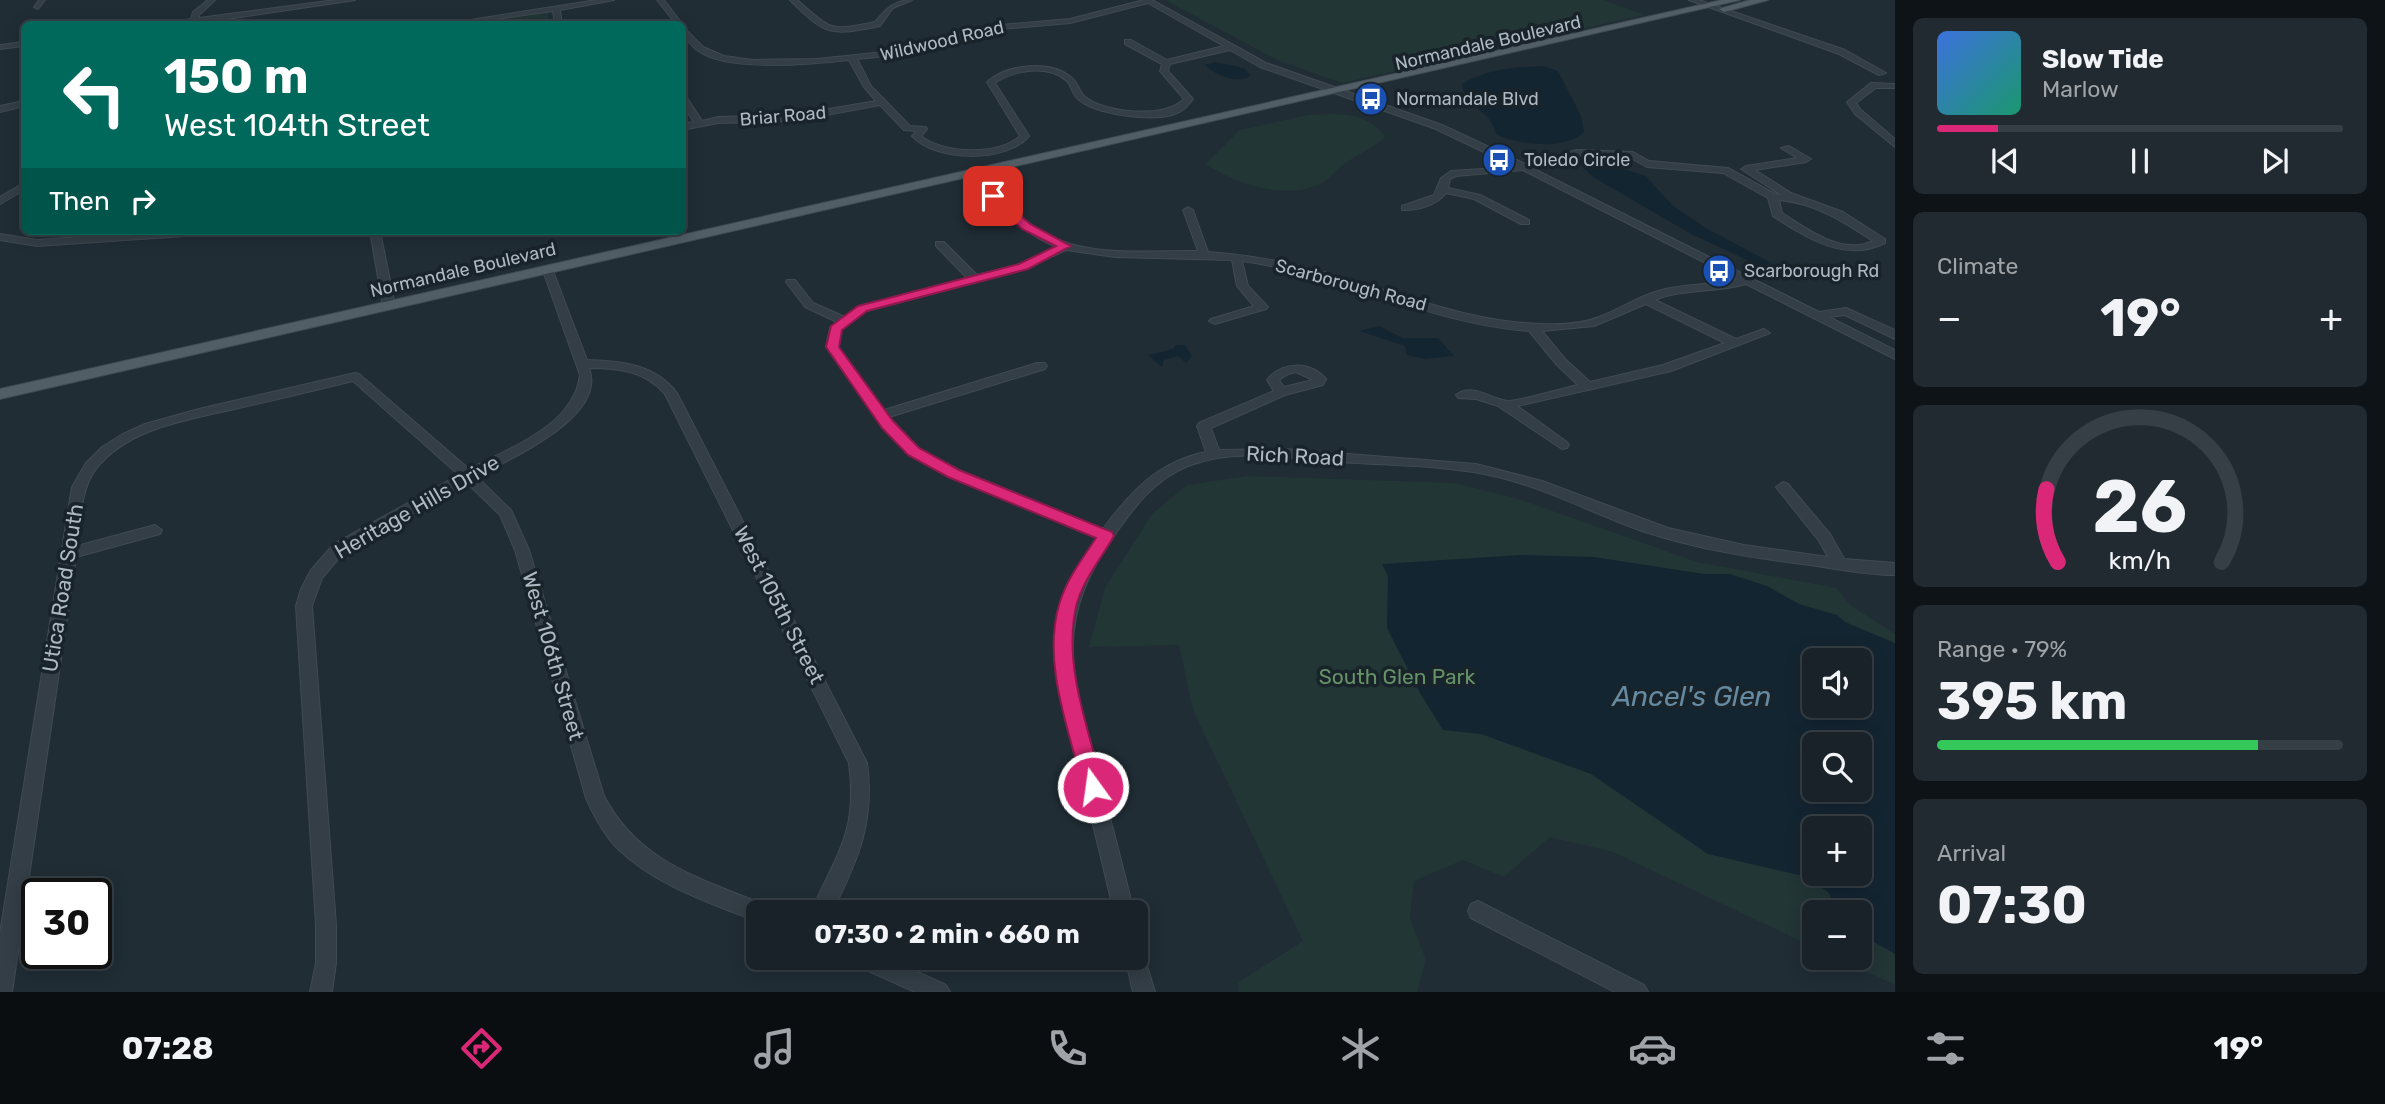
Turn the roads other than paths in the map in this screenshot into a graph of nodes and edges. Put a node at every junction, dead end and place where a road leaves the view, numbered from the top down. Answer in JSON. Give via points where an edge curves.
{"nodes":[{"id":1,"x":212,"y":0,"type":"edge"},
{"id":2,"x":352,"y":0,"type":"edge"},
{"id":3,"x":611,"y":0,"type":"edge"},
{"id":4,"x":660,"y":0,"type":"edge"},
{"id":5,"x":793,"y":0,"type":"edge"},
{"id":6,"x":909,"y":0,"type":"edge"},
{"id":7,"x":1692,"y":0,"type":"edge"},
{"id":8,"x":1727,"y":0,"type":"edge"},
{"id":9,"x":1735,"y":0,"type":"edge"},
{"id":10,"x":1763,"y":0,"type":"edge"},
{"id":11,"x":338,"y":1,"type":"edge"},
{"id":12,"x":1148,"y":1,"type":"edge"},
{"id":13,"x":1709,"y":5,"type":"edge"},
{"id":14,"x":556,"y":8,"type":"junction"},
{"id":15,"x":256,"y":13,"type":"junction"},
{"id":16,"x":194,"y":21,"type":"edge"},
{"id":17,"x":201,"y":21,"type":"edge"},
{"id":18,"x":256,"y":21,"type":"edge"},
{"id":19,"x":469,"y":21,"type":"edge"},
{"id":20,"x":558,"y":21,"type":"edge"},
{"id":21,"x":677,"y":21,"type":"edge"},
{"id":22,"x":686,"y":34,"type":"edge"},
{"id":23,"x":1128,"y":42,"type":"dead end"},
{"id":24,"x":21,"y":44,"type":"edge"},
{"id":25,"x":0,"y":47,"type":"edge"},
{"id":26,"x":1231,"y":47,"type":"junction"},
{"id":27,"x":852,"y":58,"type":"junction"},
{"id":28,"x":1166,"y":63,"type":"junction"},
{"id":29,"x":1882,"y":73,"type":"dead end"},
{"id":30,"x":1890,"y":85,"type":"edge"},
{"id":31,"x":1335,"y":89,"type":"junction"},
{"id":32,"x":1348,"y":94,"type":"junction"},
{"id":33,"x":883,"y":102,"type":"junction"},
{"id":34,"x":686,"y":103,"type":"edge"},
{"id":35,"x":21,"y":105,"type":"edge"},
{"id":36,"x":0,"y":109,"type":"edge"},
{"id":37,"x":699,"y":123,"type":"junction"},
{"id":38,"x":686,"y":126,"type":"edge"},
{"id":39,"x":1180,"y":128,"type":"junction"},
{"id":40,"x":1878,"y":129,"type":"junction"},
{"id":41,"x":1895,"y":132,"type":"edge"},
{"id":42,"x":1895,"y":144,"type":"edge"},
{"id":43,"x":1786,"y":148,"type":"dead end"},
{"id":44,"x":1524,"y":167,"type":"junction"},
{"id":45,"x":1746,"y":169,"type":"junction"},
{"id":46,"x":1725,"y":170,"type":"junction"},
{"id":47,"x":971,"y":176,"type":"junction"},
{"id":48,"x":21,"y":188,"type":"edge"},
{"id":49,"x":1444,"y":190,"type":"junction"},
{"id":50,"x":1788,"y":195,"type":"junction"},
{"id":51,"x":1773,"y":197,"type":"junction"},
{"id":52,"x":0,"y":201,"type":"edge"},
{"id":53,"x":1406,"y":208,"type":"dead end"},
{"id":54,"x":1188,"y":210,"type":"dead end"},
{"id":55,"x":1525,"y":222,"type":"dead end"},
{"id":56,"x":134,"y":235,"type":"edge"},
{"id":57,"x":376,"y":235,"type":"edge"},
{"id":58,"x":0,"y":237,"type":"edge"},
{"id":59,"x":940,"y":244,"type":"dead end"},
{"id":60,"x":1065,"y":246,"type":"junction"},
{"id":61,"x":1204,"y":254,"type":"junction"},
{"id":62,"x":1237,"y":257,"type":"junction"},
{"id":63,"x":548,"y":271,"type":"junction"},
{"id":64,"x":974,"y":279,"type":"junction"},
{"id":65,"x":1746,"y":280,"type":"junction"},
{"id":66,"x":791,"y":282,"type":"dead end"},
{"id":67,"x":1645,"y":299,"type":"junction"},
{"id":68,"x":389,"y":306,"type":"junction"},
{"id":69,"x":1846,"y":311,"type":"junction"},
{"id":70,"x":1871,"y":312,"type":"dead end"},
{"id":71,"x":1816,"y":316,"type":"junction"},
{"id":72,"x":844,"y":320,"type":"junction"},
{"id":73,"x":1215,"y":321,"type":"dead end"},
{"id":74,"x":1532,"y":327,"type":"junction"},
{"id":75,"x":1764,"y":333,"type":"dead end"},
{"id":76,"x":1895,"y":335,"type":"edge"},
{"id":77,"x":1735,"y":343,"type":"junction"},
{"id":78,"x":1895,"y":355,"type":"edge"},
{"id":79,"x":583,"y":364,"type":"junction"},
{"id":80,"x":1041,"y":366,"type":"dead end"},
{"id":81,"x":355,"y":377,"type":"joint"},
{"id":82,"x":1587,"y":386,"type":"junction"},
{"id":83,"x":1281,"y":392,"type":"dead end"},
{"id":84,"x":0,"y":394,"type":"edge"},
{"id":85,"x":1462,"y":394,"type":"dead end"},
{"id":86,"x":1506,"y":405,"type":"junction"},
{"id":87,"x":881,"y":415,"type":"junction"},
{"id":88,"x":1562,"y":445,"type":"dead end"},
{"id":89,"x":1214,"y":456,"type":"junction"},
{"id":90,"x":468,"y":476,"type":"junction"},
{"id":91,"x":1783,"y":487,"type":"dead end"},
{"id":92,"x":155,"y":530,"type":"dead end"},
{"id":93,"x":1106,"y":536,"type":"junction"},
{"id":94,"x":68,"y":554,"type":"junction"},
{"id":95,"x":1839,"y":564,"type":"junction"},
{"id":96,"x":1895,"y":569,"type":"edge"},
{"id":97,"x":827,"y":900,"type":"edge"},
{"id":98,"x":1121,"y":900,"type":"edge"},
{"id":99,"x":746,"y":907,"type":"edge"},
{"id":100,"x":1478,"y":911,"type":"dead end"},
{"id":101,"x":889,"y":970,"type":"edge"},
{"id":102,"x":1138,"y":970,"type":"edge"},
{"id":103,"x":1,"y":992,"type":"edge"},
{"id":104,"x":321,"y":992,"type":"edge"},
{"id":105,"x":939,"y":992,"type":"edge"},
{"id":106,"x":1144,"y":992,"type":"edge"},
{"id":107,"x":1637,"y":992,"type":"edge"}],
"edges":[{"from":1,"to":16,"type":"street"},
{"from":2,"to":11,"type":"street"},
{"from":3,"to":14,"type":"street"},
{"from":4,"to":21,"type":"street"},
{"from":5,"to":6,"type":"street","via":[[826,29],[837,31],[877,24],[891,7]]},
{"from":7,"to":13,"type":"street"},
{"from":8,"to":13,"type":"main road"},
{"from":9,"to":13,"type":"main road","name":"Normandale Boulevard"},
{"from":10,"to":13,"type":"main road","name":"Normandale Boulevard"},
{"from":11,"to":15,"type":"street"},
{"from":12,"to":26,"type":"street"},
{"from":12,"to":27,"type":"street","name":"Wildwood Road","via":[[1077,20],[989,28],[905,52]]},
{"from":13,"to":29,"type":"street","via":[[1842,52]]},
{"from":13,"to":31,"type":"main road","name":"Normandale Boulevard"},
{"from":13,"to":32,"type":"main road","name":"Normandale Boulevard"},
{"from":14,"to":19,"type":"street"},
{"from":14,"to":20,"type":"street"},
{"from":15,"to":17,"type":"street"},
{"from":15,"to":18,"type":"street"},
{"from":22,"to":27,"type":"street","name":"Wildwood Road","via":[[696,51],[745,61]]},
{"from":23,"to":28,"type":"street"},
{"from":24,"to":25,"type":"street"},
{"from":26,"to":28,"type":"street"},
{"from":26,"to":31,"type":"street","via":[[1263,65]]},
{"from":27,"to":33,"type":"street","via":[[862,79]]},
{"from":28,"to":33,"type":"street","via":[[1164,71],[1189,99],[1183,107],[1150,114],[1112,112],[1080,97],[1066,76],[1038,68],[998,77],[991,82],[1025,136],[1018,144],[943,152],[927,147],[916,136],[923,129],[907,128]]},
{"from":30,"to":40,"type":"street","via":[[1874,85],[1851,102]]},
{"from":31,"to":32,"type":"street"},
{"from":31,"to":39,"type":"main road","name":"Normandale Boulevard"},
{"from":32,"to":39,"type":"main road","name":"Normandale Boulevard"},
{"from":32,"to":44,"type":"street","via":[[1456,134]]},
{"from":33,"to":37,"type":"street","name":"Briar Road","via":[[794,118]]},
{"from":34,"to":37,"type":"street"},
{"from":35,"to":36,"type":"street"},
{"from":37,"to":38,"type":"street","name":"Briar Road"},
{"from":39,"to":47,"type":"main road","name":"Normandale Boulevard"},
{"from":40,"to":41,"type":"street"},
{"from":40,"to":42,"type":"street"},
{"from":43,"to":45,"type":"street","via":[[1806,159]]},
{"from":44,"to":46,"type":"street","via":[[1577,153],[1633,155],[1647,164]]},
{"from":44,"to":49,"type":"street","via":[[1454,173],[1446,178]]},
{"from":44,"to":65,"type":"street"},
{"from":45,"to":46,"type":"street"},
{"from":45,"to":50,"type":"street"},
{"from":46,"to":51,"type":"street"},
{"from":47,"to":60,"type":"street","name":"Scarborough Road","via":[[1026,226]]},
{"from":47,"to":63,"type":"main road","name":"Normandale Boulevard"},
{"from":48,"to":52,"type":"street"},
{"from":49,"to":53,"type":"street","via":[[1438,198]]},
{"from":49,"to":55,"type":"street","via":[[1477,197]]},
{"from":50,"to":51,"type":"street"},
{"from":50,"to":51,"type":"street","via":[[1839,214],[1881,241],[1856,248],[1819,240],[1777,214]]},
{"from":54,"to":61,"type":"street"},
{"from":56,"to":58,"type":"street","via":[[37,243]]},
{"from":57,"to":68,"type":"street"},
{"from":59,"to":64,"type":"street"},
{"from":60,"to":61,"type":"street","name":"Scarborough Road","via":[[1119,255]]},
{"from":60,"to":64,"type":"street","via":[[1041,260]]},
{"from":61,"to":62,"type":"street","name":"Scarborough Road"},
{"from":62,"to":73,"type":"street","via":[[1239,282],[1245,294],[1262,307]]},
{"from":62,"to":74,"type":"street","name":"Scarborough Road","via":[[1330,276],[1475,319]]},
{"from":63,"to":68,"type":"main road","name":"Normandale Boulevard"},
{"from":63,"to":79,"type":"street","name":"Heritage Hills Drive"},
{"from":64,"to":72,"type":"street","via":[[863,309]]},
{"from":65,"to":67,"type":"street","name":"Scarborough Road"},
{"from":65,"to":71,"type":"street"},
{"from":66,"to":72,"type":"street","via":[[809,305]]},
{"from":67,"to":74,"type":"street","name":"Scarborough Road","via":[[1602,320],[1562,328]]},
{"from":67,"to":77,"type":"street"},
{"from":68,"to":84,"type":"main road","name":"Normandale Boulevard"},
{"from":69,"to":70,"type":"street"},
{"from":69,"to":71,"type":"street"},
{"from":69,"to":76,"type":"street"},
{"from":71,"to":78,"type":"street"},
{"from":72,"to":87,"type":"street","via":[[832,338],[832,347]]},
{"from":74,"to":82,"type":"street"},
{"from":75,"to":77,"type":"street"},
{"from":77,"to":82,"type":"street","via":[[1667,368]]},
{"from":79,"to":90,"type":"street","name":"Heritage Hills Drive","via":[[586,388],[569,415]]},
{"from":79,"to":97,"type":"street","name":"West 105th Street","via":[[641,370],[655,376],[671,393],[849,742],[863,788],[862,814],[856,841]]},
{"from":80,"to":87,"type":"street"},
{"from":81,"to":90,"type":"street","name":"West 106th Street"},
{"from":81,"to":94,"type":"street","name":"Utica Road South","via":[[171,421],[110,449],[83,475]]},
{"from":82,"to":86,"type":"street"},
{"from":83,"to":89,"type":"street","via":[[1204,426]]},
{"from":85,"to":86,"type":"street","via":[[1476,393]]},
{"from":86,"to":88,"type":"street"},
{"from":87,"to":93,"type":"street","via":[[899,439],[932,463]]},
{"from":89,"to":93,"type":"street","name":"Rich Road","via":[[1184,462],[1148,483]]},
{"from":89,"to":95,"type":"street","name":"Rich Road","via":[[1255,453],[1492,471],[1667,533]]},
{"from":90,"to":99,"type":"street","name":"West 106th Street","via":[[492,497],[515,530],[604,820],[636,857]]},
{"from":90,"to":104,"type":"street","name":"Heritage Hills Drive","via":[[339,548],[306,591],[326,926]]},
{"from":91,"to":95,"type":"street","via":[[1825,538]]},
{"from":92,"to":94,"type":"street"},
{"from":93,"to":98,"type":"street","name":"Rich Road","via":[[1088,560],[1068,606],[1063,658]]},
{"from":94,"to":103,"type":"street","name":"Utica Road South"},
{"from":95,"to":96,"type":"street","name":"Rich Road"},
{"from":100,"to":107,"type":"street"},
{"from":101,"to":105,"type":"street"},
{"from":102,"to":106,"type":"street"}]}
